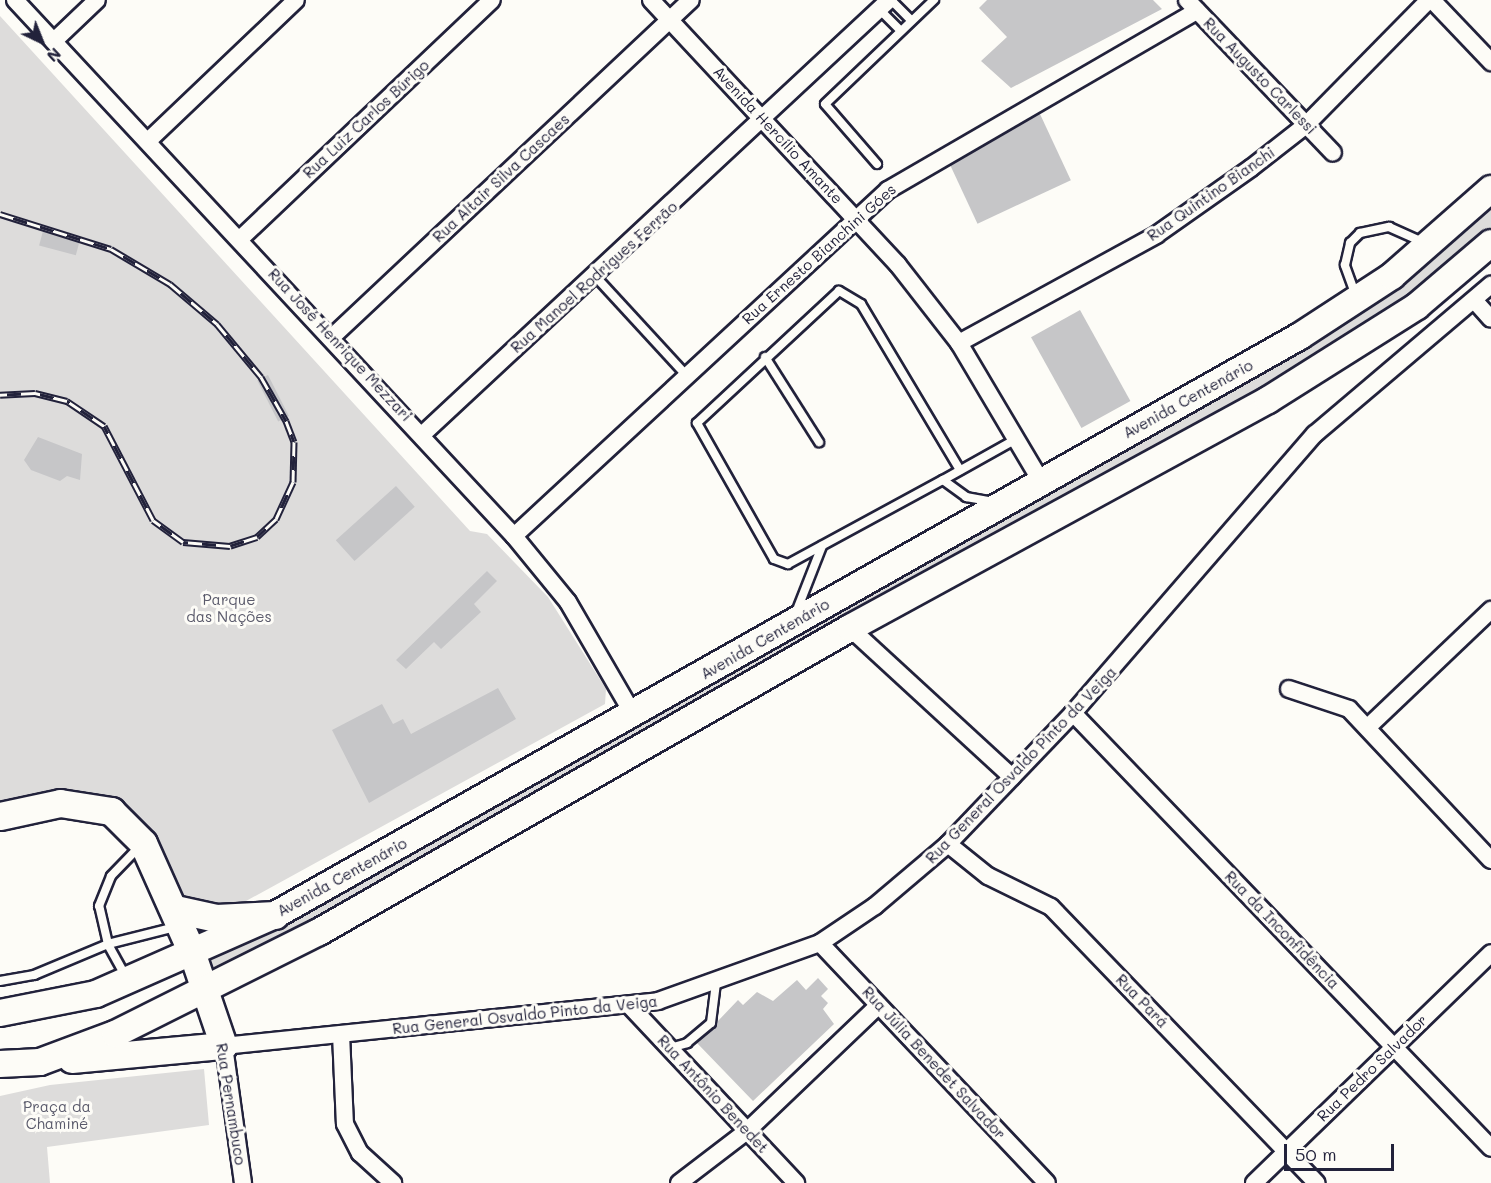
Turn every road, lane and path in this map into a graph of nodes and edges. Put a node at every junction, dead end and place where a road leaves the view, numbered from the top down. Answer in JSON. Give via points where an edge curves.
{"nodes":[{"id":1,"x":15,"y":0,"type":"edge"},
{"id":2,"x":97,"y":0,"type":"edge"},
{"id":3,"x":296,"y":0,"type":"edge"},
{"id":4,"x":492,"y":0,"type":"edge"},
{"id":5,"x":651,"y":0,"type":"edge"},
{"id":6,"x":691,"y":0,"type":"edge"},
{"id":7,"x":934,"y":0,"type":"edge"},
{"id":8,"x":1431,"y":0,"type":"edge"},
{"id":9,"x":887,"y":3,"type":"edge"},
{"id":10,"x":1192,"y":5,"type":"edge"},
{"id":11,"x":670,"y":20,"type":"junction"},
{"id":12,"x":911,"y":20,"type":"junction"},
{"id":13,"x":900,"y":30,"type":"junction"},
{"id":14,"x":54,"y":41,"type":"junction"},
{"id":15,"x":1491,"y":62,"type":"edge"},
{"id":16,"x":765,"y":121,"type":"junction"},
{"id":17,"x":1306,"y":125,"type":"junction"},
{"id":18,"x":148,"y":141,"type":"junction"},
{"id":19,"x":1333,"y":153,"type":"dead end"},
{"id":20,"x":877,"y":164,"type":"dead end"},
{"id":21,"x":1491,"y":189,"type":"edge"},
{"id":22,"x":855,"y":217,"type":"junction"},
{"id":23,"x":240,"y":238,"type":"junction"},
{"id":24,"x":1491,"y":243,"type":"edge"},
{"id":25,"x":1430,"y":246,"type":"junction"},
{"id":26,"x":595,"y":276,"type":"junction"},
{"id":27,"x":1491,"y":285,"type":"edge"},
{"id":28,"x":1358,"y":300,"type":"junction"},
{"id":29,"x":1474,"y":300,"type":"junction"},
{"id":30,"x":1491,"y":319,"type":"edge"},
{"id":31,"x":332,"y":337,"type":"junction"},
{"id":32,"x":959,"y":343,"type":"junction"},
{"id":33,"x":765,"y":357,"type":"junction"},
{"id":34,"x":686,"y":375,"type":"junction"},
{"id":35,"x":424,"y":433,"type":"junction"},
{"id":36,"x":1016,"y":439,"type":"junction"},
{"id":37,"x":819,"y":442,"type":"dead end"},
{"id":38,"x":960,"y":470,"type":"junction"},
{"id":39,"x":943,"y":480,"type":"junction"},
{"id":40,"x":1041,"y":481,"type":"junction"},
{"id":41,"x":1004,"y":503,"type":"junction"},
{"id":42,"x":514,"y":536,"type":"junction"},
{"id":43,"x":822,"y":546,"type":"junction"},
{"id":44,"x":1489,"y":615,"type":"edge"},
{"id":45,"x":791,"y":624,"type":"junction"},
{"id":46,"x":850,"y":628,"type":"junction"},
{"id":47,"x":1289,"y":689,"type":"dead end"},
{"id":48,"x":1073,"y":713,"type":"junction"},
{"id":49,"x":633,"y":714,"type":"junction"},
{"id":50,"x":1368,"y":727,"type":"junction"},
{"id":51,"x":1012,"y":777,"type":"junction"},
{"id":52,"x":0,"y":816,"type":"edge"},
{"id":53,"x":144,"y":843,"type":"junction"},
{"id":54,"x":948,"y":844,"type":"junction"},
{"id":55,"x":1491,"y":860,"type":"edge"},
{"id":56,"x":275,"y":915,"type":"junction"},
{"id":57,"x":178,"y":917,"type":"junction"},
{"id":58,"x":820,"y":943,"type":"junction"},
{"id":59,"x":108,"y":944,"type":"junction"},
{"id":60,"x":1491,"y":953,"type":"edge"},
{"id":61,"x":193,"y":955,"type":"junction"},
{"id":62,"x":0,"y":981,"type":"edge"},
{"id":63,"x":129,"y":982,"type":"junction"},
{"id":64,"x":716,"y":983,"type":"junction"},
{"id":65,"x":206,"y":990,"type":"junction"},
{"id":66,"x":879,"y":1005,"type":"junction"},
{"id":67,"x":630,"y":1006,"type":"junction"},
{"id":68,"x":0,"y":1012,"type":"edge"},
{"id":69,"x":341,"y":1034,"type":"junction"},
{"id":70,"x":224,"y":1046,"type":"junction"},
{"id":71,"x":1394,"y":1047,"type":"junction"},
{"id":72,"x":669,"y":1048,"type":"junction"},
{"id":73,"x":40,"y":1062,"type":"junction"},
{"id":74,"x":0,"y":1064,"type":"edge"},
{"id":75,"x":0,"y":1077,"type":"edge"},
{"id":76,"x":747,"y":1131,"type":"junction"},
{"id":77,"x":1491,"y":1148,"type":"edge"},
{"id":78,"x":1286,"y":1151,"type":"junction"},
{"id":79,"x":243,"y":1183,"type":"edge"},
{"id":80,"x":393,"y":1183,"type":"edge"},
{"id":81,"x":679,"y":1183,"type":"edge"},
{"id":82,"x":796,"y":1183,"type":"edge"},
{"id":83,"x":1047,"y":1183,"type":"edge"},
{"id":84,"x":1254,"y":1183,"type":"edge"},
{"id":85,"x":1317,"y":1183,"type":"edge"}],
"edges":[{"from":1,"to":14,"type":"street","name":"Rua José Henrique Mezzari"},
{"from":2,"to":14,"type":"street"},
{"from":3,"to":18,"type":"street"},
{"from":4,"to":23,"type":"street","name":"Rua Luiz Carlos Búrigo"},
{"from":5,"to":11,"type":"street","name":"Avenida Hercílio Amante"},
{"from":6,"to":11,"type":"street","name":"Rua Altair Silva Cascaes"},
{"from":7,"to":12,"type":"lane"},
{"from":8,"to":15,"type":"street"},
{"from":8,"to":17,"type":"street","name":"Rua Quintino Bianchi"},
{"from":9,"to":12,"type":"lane"},
{"from":9,"to":13,"type":"lane"},
{"from":9,"to":16,"type":"street"},
{"from":10,"to":17,"type":"street","name":"Rua Augusto Carlessi"},
{"from":10,"to":22,"type":"street","name":"Rua Ernesto Bianchini Góes","via":[[945,152]]},
{"from":11,"to":16,"type":"street","name":"Avenida Hercílio Amante"},
{"from":11,"to":31,"type":"street","name":"Rua Altair Silva Cascaes"},
{"from":12,"to":13,"type":"lane"},
{"from":13,"to":20,"type":"lane","via":[[825,104]]},
{"from":14,"to":18,"type":"street","name":"Rua José Henrique Mezzari"},
{"from":16,"to":22,"type":"street","name":"Avenida Hercílio Amante"},
{"from":16,"to":26,"type":"street","name":"Rua Manoel Rodrigues Ferrão"},
{"from":17,"to":19,"type":"street","name":"Rua Augusto Carlessi"},
{"from":17,"to":32,"type":"street","name":"Rua Quintino Bianchi","via":[[1156,235]]},
{"from":18,"to":23,"type":"street","name":"Rua José Henrique Mezzari"},
{"from":21,"to":25,"type":"main road","name":"Avenida Centenário"},
{"from":22,"to":32,"type":"street","name":"Avenida Hercílio Amante"},
{"from":22,"to":34,"type":"street","name":"Rua Ernesto Bianchini Góes"},
{"from":23,"to":31,"type":"street","name":"Rua José Henrique Mezzari"},
{"from":24,"to":46,"type":"main road","via":[[1417,306],[1325,366]]},
{"from":25,"to":28,"type":"main road","name":"Avenida Centenário"},
{"from":25,"to":28,"type":"lane","via":[[1389,227],[1360,232],[1350,243],[1345,265]]},
{"from":26,"to":34,"type":"lane"},
{"from":26,"to":35,"type":"street","name":"Rua Manoel Rodrigues Ferrão"},
{"from":27,"to":29,"type":"street","name":"Rua General Osvaldo Pinto da Veiga"},
{"from":28,"to":40,"type":"main road","name":"Avenida Centenário"},
{"from":29,"to":30,"type":"street"},
{"from":29,"to":48,"type":"street","name":"Rua General Osvaldo Pinto da Veiga","via":[[1315,434]]},
{"from":31,"to":35,"type":"street","name":"Rua José Henrique Mezzari"},
{"from":32,"to":36,"type":"street","name":"Avenida Hercílio Amante"},
{"from":33,"to":37,"type":"lane"},
{"from":33,"to":38,"type":"lane","via":[[829,296],[850,294],[861,303]]},
{"from":33,"to":43,"type":"lane","via":[[697,423],[774,559],[788,564]]},
{"from":34,"to":42,"type":"street","name":"Rua Ernesto Bianchini Góes"},
{"from":35,"to":42,"type":"street","name":"Rua José Henrique Mezzari"},
{"from":36,"to":38,"type":"lane"},
{"from":36,"to":40,"type":"street","name":"Avenida Hercílio Amante"},
{"from":38,"to":39,"type":"lane"},
{"from":39,"to":41,"type":"lane","via":[[966,497]]},
{"from":39,"to":43,"type":"lane"},
{"from":40,"to":41,"type":"main road","name":"Avenida Centenário"},
{"from":41,"to":45,"type":"main road","name":"Avenida Centenário"},
{"from":42,"to":49,"type":"street","name":"Rua José Henrique Mezzari","via":[[568,602]]},
{"from":43,"to":45,"type":"lane"},
{"from":44,"to":50,"type":"street"},
{"from":45,"to":49,"type":"main road","name":"Avenida Centenário"},
{"from":46,"to":51,"type":"street"},
{"from":46,"to":65,"type":"main road"},
{"from":47,"to":50,"type":"street","via":[[1336,702]]},
{"from":48,"to":51,"type":"street","name":"Rua General Osvaldo Pinto da Veiga"},
{"from":48,"to":71,"type":"street","name":"Rua da Inconfidência"},
{"from":49,"to":56,"type":"main road","name":"Avenida Centenário"},
{"from":50,"to":55,"type":"street"},
{"from":51,"to":54,"type":"street","name":"Rua General Osvaldo Pinto da Veiga"},
{"from":52,"to":53,"type":"highway","via":[[82,803],[111,811]]},
{"from":53,"to":57,"type":"highway"},
{"from":53,"to":59,"type":"lane","via":[[111,876],[99,906]]},
{"from":54,"to":58,"type":"street","name":"Rua General Osvaldo Pinto da Veiga","via":[[875,906]]},
{"from":54,"to":78,"type":"street","name":"Rua Pará","via":[[988,876],[1051,907]]},
{"from":56,"to":57,"type":"highway"},
{"from":56,"to":61,"type":"main road","name":"Avenida Centenário"},
{"from":57,"to":59,"type":"lane"},
{"from":57,"to":61,"type":"highway"},
{"from":58,"to":64,"type":"street","name":"Rua General Osvaldo Pinto da Veiga"},
{"from":58,"to":66,"type":"street","name":"Rua Júlia Benedet Salvador"},
{"from":59,"to":62,"type":"lane","via":[[34,975]]},
{"from":59,"to":63,"type":"lane"},
{"from":60,"to":71,"type":"street","name":"Rua Pedro Salvador"},
{"from":61,"to":63,"type":"main road","name":"Avenida Centenário"},
{"from":61,"to":65,"type":"main road","name":"Rua Pernambuco"},
{"from":63,"to":68,"type":"main road","name":"Avenida Centenário"},
{"from":64,"to":67,"type":"street","name":"Rua General Osvaldo Pinto da Veiga"},
{"from":64,"to":72,"type":"lane","via":[[711,1023],[687,1042]]},
{"from":65,"to":70,"type":"main road","name":"Rua Pernambuco"},
{"from":65,"to":73,"type":"main road"},
{"from":66,"to":76,"type":"street"},
{"from":66,"to":83,"type":"street","name":"Rua Júlia Benedet Salvador"},
{"from":67,"to":69,"type":"street","name":"Rua General Osvaldo Pinto da Veiga"},
{"from":67,"to":72,"type":"street","name":"Rua Antônio Benedet"},
{"from":69,"to":70,"type":"street","name":"Rua General Osvaldo Pinto da Veiga"},
{"from":69,"to":80,"type":"street","via":[[345,1124],[360,1153]]},
{"from":70,"to":73,"type":"main road","name":"Rua General Osvaldo Pinto da Veiga"},
{"from":70,"to":79,"type":"street","name":"Rua Pernambuco"},
{"from":71,"to":77,"type":"street","name":"Rua da Inconfidência"},
{"from":71,"to":78,"type":"street","name":"Rua Pedro Salvador"},
{"from":72,"to":76,"type":"street","name":"Rua Antônio Benedet"},
{"from":73,"to":74,"type":"main road"},
{"from":73,"to":75,"type":"main road","name":"Rua General Osvaldo Pinto da Veiga"},
{"from":76,"to":81,"type":"street"},
{"from":76,"to":82,"type":"street","name":"Rua Antônio Benedet"},
{"from":78,"to":84,"type":"street","name":"Rua Pedro Salvador"},
{"from":78,"to":85,"type":"street","name":"Rua Pará"}]}
